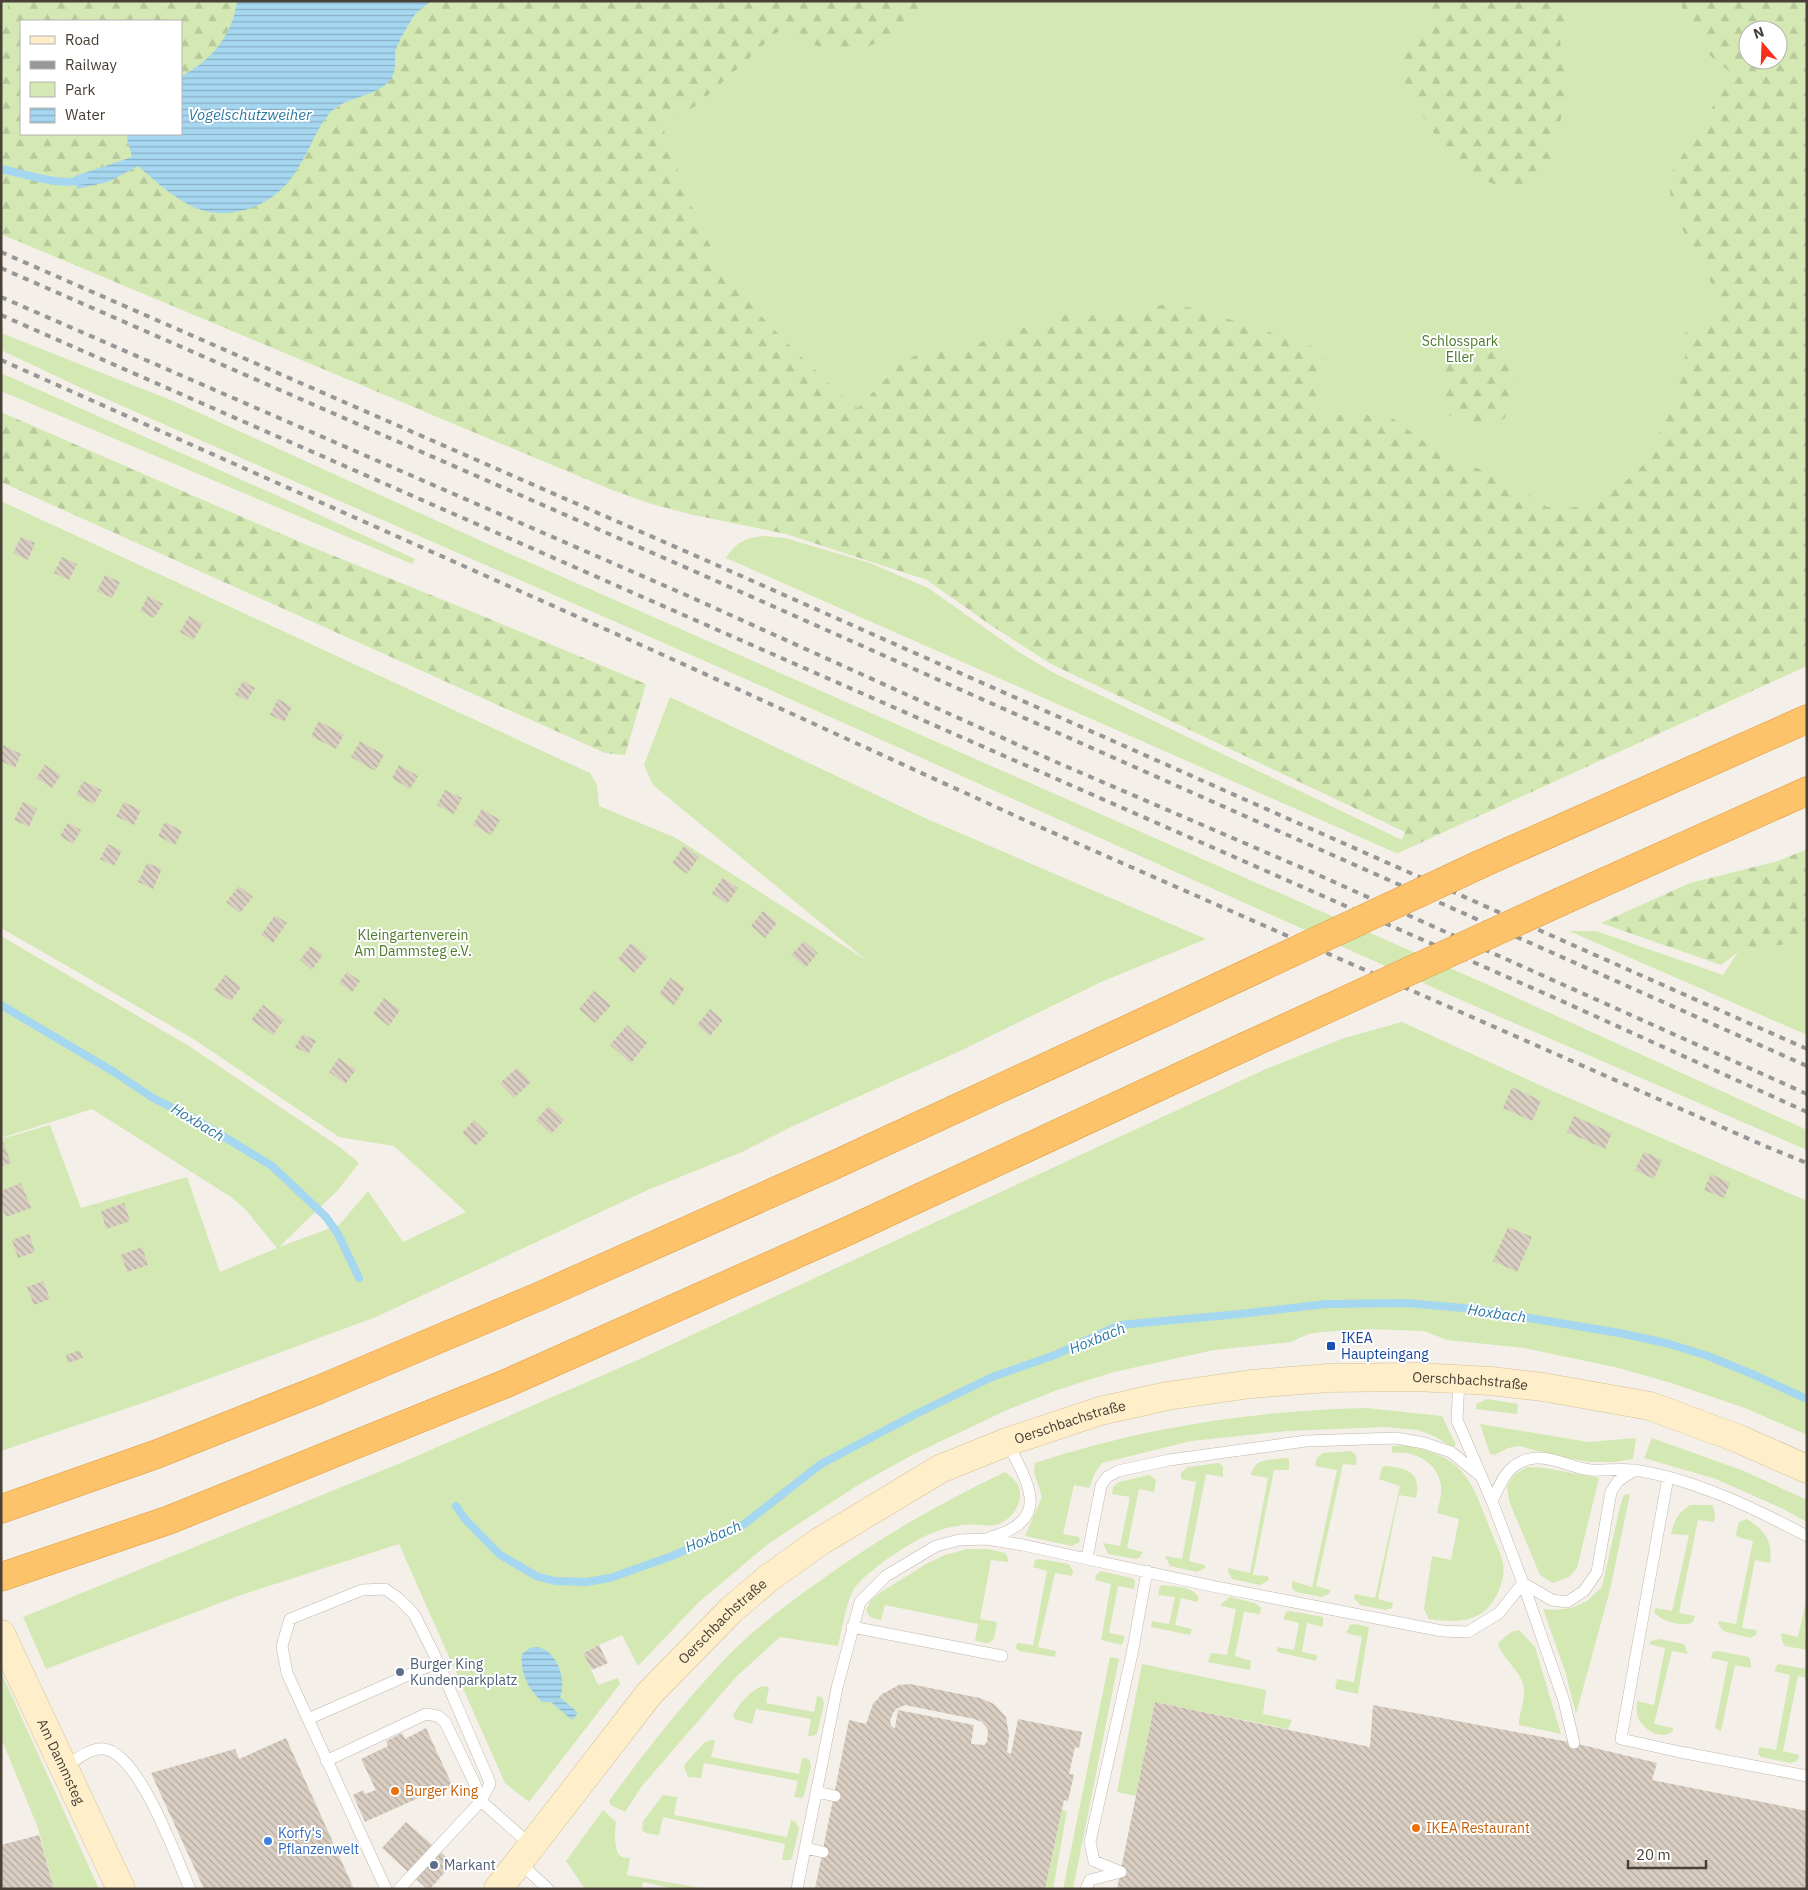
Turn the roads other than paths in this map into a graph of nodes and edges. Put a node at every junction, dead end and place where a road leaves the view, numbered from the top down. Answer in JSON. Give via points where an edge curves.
{"nodes":[{"id":1,"x":1807,"y":719,"type":"edge"},
{"id":2,"x":1807,"y":791,"type":"edge"},
{"id":3,"x":1459,"y":1379,"type":"junction"},
{"id":4,"x":1007,"y":1442,"type":"junction"},
{"id":5,"x":1807,"y":1469,"type":"edge"},
{"id":6,"x":1635,"y":1470,"type":"junction"},
{"id":7,"x":1482,"y":1477,"type":"junction"},
{"id":8,"x":1668,"y":1477,"type":"junction"},
{"id":9,"x":1492,"y":1501,"type":"junction"},
{"id":10,"x":1,"y":1509,"type":"edge"},
{"id":11,"x":1807,"y":1536,"type":"edge"},
{"id":12,"x":986,"y":1539,"type":"junction"},
{"id":13,"x":1087,"y":1558,"type":"junction"},
{"id":14,"x":1147,"y":1571,"type":"junction"},
{"id":15,"x":4,"y":1576,"type":"edge"},
{"id":16,"x":1523,"y":1583,"type":"junction"},
{"id":17,"x":852,"y":1627,"type":"junction"},
{"id":18,"x":1,"y":1634,"type":"edge"},
{"id":19,"x":1002,"y":1656,"type":"dead end"},
{"id":20,"x":438,"y":1662,"type":"junction"},
{"id":21,"x":308,"y":1719,"type":"junction"},
{"id":22,"x":1574,"y":1743,"type":"dead end"},
{"id":23,"x":326,"y":1761,"type":"junction"},
{"id":24,"x":63,"y":1768,"type":"junction"},
{"id":25,"x":1807,"y":1776,"type":"edge"},
{"id":26,"x":817,"y":1792,"type":"junction"},
{"id":27,"x":835,"y":1796,"type":"dead end"},
{"id":28,"x":480,"y":1802,"type":"junction"},
{"id":29,"x":805,"y":1848,"type":"junction"},
{"id":30,"x":823,"y":1852,"type":"dead end"},
{"id":31,"x":525,"y":1854,"type":"junction"},
{"id":32,"x":121,"y":1889,"type":"edge"},
{"id":33,"x":190,"y":1889,"type":"edge"},
{"id":34,"x":386,"y":1889,"type":"edge"},
{"id":35,"x":399,"y":1889,"type":"edge"},
{"id":36,"x":498,"y":1889,"type":"edge"},
{"id":37,"x":548,"y":1889,"type":"edge"},
{"id":38,"x":797,"y":1889,"type":"edge"},
{"id":39,"x":1086,"y":1889,"type":"edge"}],
"edges":[{"from":1,"to":10,"type":"highway","bridge":true,"via":[[1483,863],[832,1166],[540,1296],[157,1454]]},
{"from":2,"to":15,"type":"highway","bridge":true,"via":[[850,1230],[505,1384],[169,1520]]},
{"from":3,"to":4,"type":"main road","name":"Oerschbachstraße","via":[[1329,1378],[1251,1384],[1167,1396],[1100,1411]]},
{"from":3,"to":5,"type":"main road","name":"Oerschbachstraße","via":[[1543,1387],[1650,1406],[1739,1439]]},
{"from":3,"to":7,"type":"lane","via":[[1457,1420]]},
{"from":4,"to":12,"type":"lane","via":[[1031,1497],[1029,1512],[1021,1524]]},
{"from":4,"to":31,"type":"main road","name":"Oerschbachstraße","via":[[940,1469],[819,1542],[731,1610],[649,1694]]},
{"from":6,"to":8,"type":"lane"},
{"from":6,"to":9,"type":"lane","via":[[1591,1470],[1541,1458],[1521,1461],[1505,1475]]},
{"from":6,"to":16,"type":"lane","via":[[1618,1481],[1611,1492],[1597,1572],[1584,1591],[1567,1602],[1552,1600]]},
{"from":7,"to":9,"type":"lane"},
{"from":7,"to":13,"type":"lane","via":[[1451,1452],[1396,1438],[1306,1442],[1169,1460],[1118,1471],[1107,1478],[1101,1486]]},
{"from":8,"to":11,"type":"lane","via":[[1735,1501]]},
{"from":8,"to":25,"type":"lane","via":[[1620,1739]]},
{"from":9,"to":16,"type":"lane"},
{"from":12,"to":13,"type":"lane"},
{"from":12,"to":17,"type":"lane","via":[[959,1540],[936,1546],[886,1576],[860,1602]]},
{"from":13,"to":14,"type":"lane"},
{"from":14,"to":16,"type":"lane","via":[[1442,1631],[1468,1632],[1499,1613]]},
{"from":14,"to":39,"type":"lane","via":[[1090,1842],[1094,1861],[1121,1872],[1090,1880]]},
{"from":16,"to":22,"type":"lane","via":[[1564,1700]]},
{"from":17,"to":19,"type":"lane"},
{"from":17,"to":26,"type":"lane"},
{"from":18,"to":24,"type":"main road","name":"Am Dammsteg"},
{"from":20,"to":21,"type":"lane"},
{"from":20,"to":21,"type":"lane","via":[[414,1614],[385,1589],[362,1590],[290,1620],[282,1646],[287,1673]]},
{"from":20,"to":28,"type":"lane","via":[[490,1784]]},
{"from":21,"to":23,"type":"lane"},
{"from":23,"to":28,"type":"lane","via":[[426,1714],[438,1716],[445,1722],[474,1782]]},
{"from":23,"to":34,"type":"lane"},
{"from":24,"to":32,"type":"main road","name":"Am Dammsteg"},
{"from":24,"to":33,"type":"lane","via":[[92,1751],[104,1749],[119,1755],[146,1789]]},
{"from":26,"to":27,"type":"lane"},
{"from":26,"to":29,"type":"lane"},
{"from":28,"to":31,"type":"lane"},
{"from":28,"to":35,"type":"lane"},
{"from":29,"to":30,"type":"lane"},
{"from":29,"to":38,"type":"lane"},
{"from":31,"to":36,"type":"main road","name":"Oerschbachstraße"},
{"from":31,"to":37,"type":"lane"}]}
